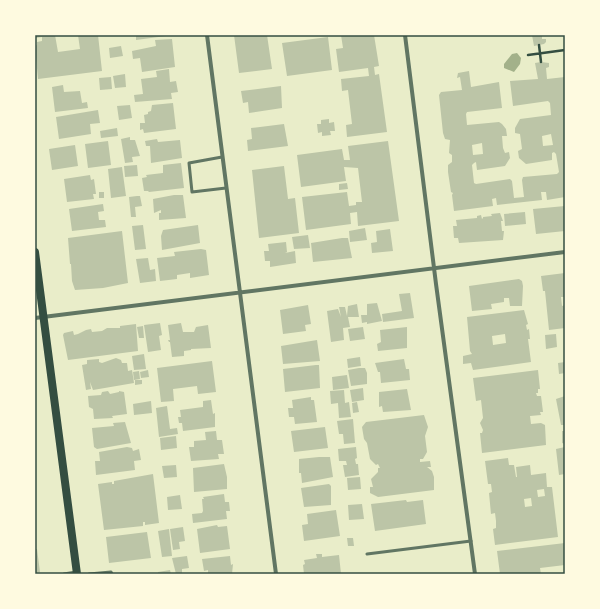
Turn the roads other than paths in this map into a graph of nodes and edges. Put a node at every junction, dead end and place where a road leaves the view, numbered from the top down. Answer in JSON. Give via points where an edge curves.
{"nodes":[{"id":1,"x":206,"y":35,"type":"edge"},
{"id":2,"x":405,"y":35,"type":"edge"},
{"id":3,"x":222,"y":157,"type":"junction"},
{"id":4,"x":226,"y":188,"type":"junction"},
{"id":5,"x":35,"y":252,"type":"edge"},
{"id":6,"x":565,"y":252,"type":"edge"},
{"id":7,"x":434,"y":268,"type":"junction"},
{"id":8,"x":239,"y":293,"type":"junction"},
{"id":9,"x":39,"y":318,"type":"edge"},
{"id":10,"x":471,"y":541,"type":"junction"},
{"id":11,"x":367,"y":554,"type":"dead end"},
{"id":12,"x":77,"y":573,"type":"edge"},
{"id":13,"x":64,"y":574,"type":"edge"},
{"id":14,"x":88,"y":574,"type":"edge"},
{"id":15,"x":112,"y":574,"type":"edge"},
{"id":16,"x":276,"y":574,"type":"edge"},
{"id":17,"x":475,"y":574,"type":"edge"}],
"edges":[{"from":1,"to":3,"type":"street"},
{"from":2,"to":7,"type":"street"},
{"from":3,"to":4,"type":"street"},
{"from":3,"to":4,"type":"lane","via":[[188,163],[192,192]]},
{"from":4,"to":8,"type":"street"},
{"from":5,"to":9,"type":"main road"},
{"from":6,"to":7,"type":"street"},
{"from":7,"to":8,"type":"street"},
{"from":7,"to":10,"type":"street"},
{"from":8,"to":9,"type":"street"},
{"from":8,"to":16,"type":"street"},
{"from":9,"to":12,"type":"main road"},
{"from":10,"to":11,"type":"lane"},
{"from":10,"to":17,"type":"street"},
{"from":12,"to":13,"type":"lane"},
{"from":14,"to":15,"type":"lane"}]}
